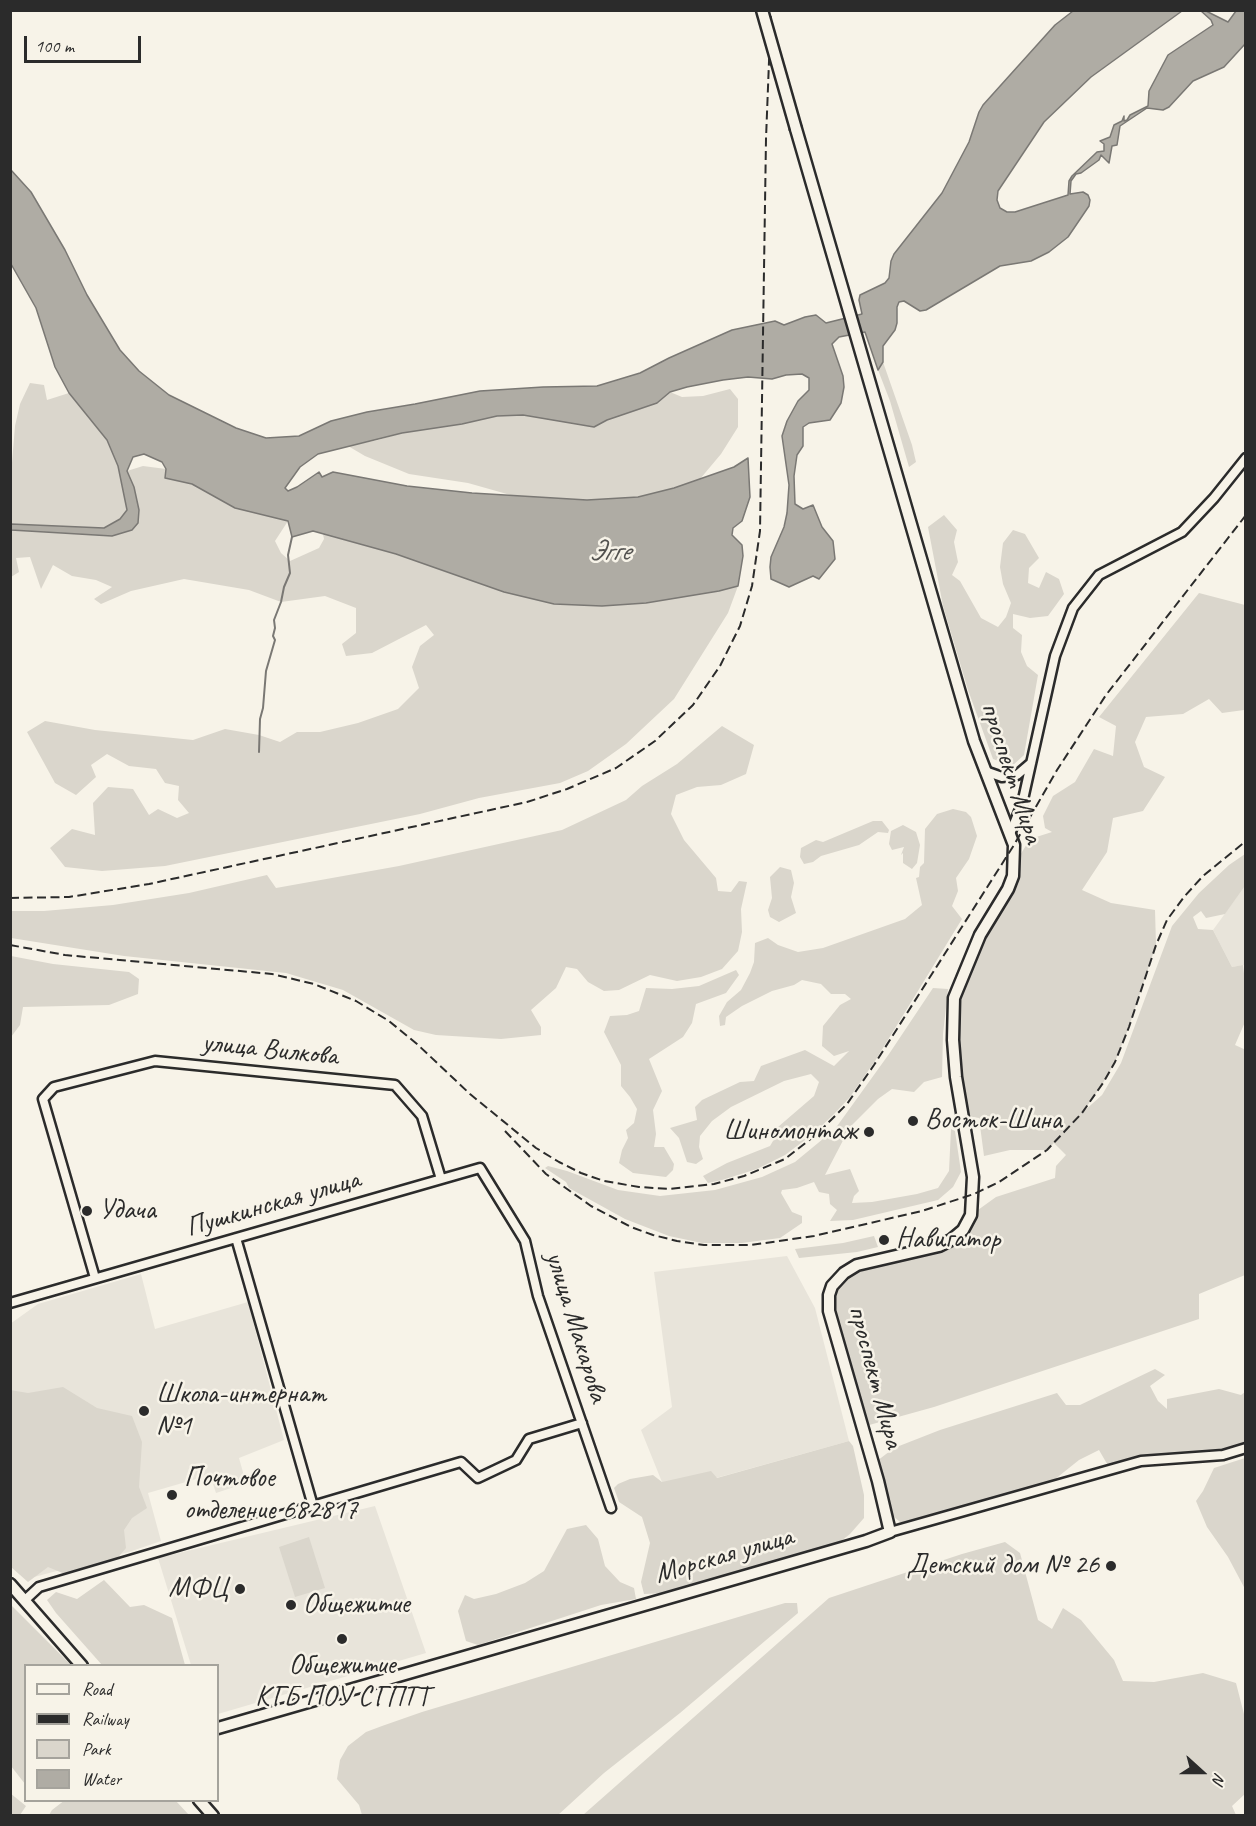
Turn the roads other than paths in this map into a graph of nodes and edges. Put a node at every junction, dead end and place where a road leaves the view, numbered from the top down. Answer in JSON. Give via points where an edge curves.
{"nodes":[{"id":1,"x":762,"y":10,"type":"edge"},
{"id":2,"x":1245,"y":458,"type":"edge"},
{"id":3,"x":1032,"y":763,"type":"junction"},
{"id":4,"x":984,"y":771,"type":"junction"},
{"id":5,"x":1011,"y":834,"type":"junction"},
{"id":6,"x":480,"y":1168,"type":"joint"},
{"id":7,"x":441,"y":1179,"type":"junction"},
{"id":8,"x":236,"y":1238,"type":"junction"},
{"id":9,"x":95,"y":1278,"type":"junction"},
{"id":10,"x":10,"y":1303,"type":"edge"},
{"id":11,"x":582,"y":1423,"type":"junction"},
{"id":12,"x":1245,"y":1448,"type":"edge"},
{"id":13,"x":313,"y":1506,"type":"junction"},
{"id":14,"x":611,"y":1508,"type":"dead end"},
{"id":15,"x":890,"y":1532,"type":"junction"},
{"id":16,"x":10,"y":1584,"type":"edge"},
{"id":17,"x":25,"y":1600,"type":"junction"},
{"id":18,"x":81,"y":1664,"type":"edge"},
{"id":19,"x":219,"y":1728,"type":"edge"},
{"id":20,"x":201,"y":1802,"type":"edge"},
{"id":21,"x":213,"y":1815,"type":"edge"}],
"edges":[{"from":1,"to":4,"type":"main road","name":"проспект Мира","bridge":true},
{"from":2,"to":3,"type":"street","via":[[1182,532],[1099,575],[1073,608],[1055,656]]},
{"from":3,"to":4,"type":"street","via":[[1017,775],[1002,777]]},
{"from":3,"to":5,"type":"street"},
{"from":4,"to":5,"type":"main road","name":"проспект Мира"},
{"from":5,"to":15,"type":"main road","name":"проспект Мира","via":[[1013,876],[980,935],[954,998],[956,1077],[973,1177],[971,1215],[963,1230],[939,1246],[857,1265],[844,1273],[829,1295],[829,1311]]},
{"from":6,"to":7,"type":"street","name":"Пушкинская улица"},
{"from":6,"to":11,"type":"street","name":"улица Макарова","via":[[525,1241],[538,1296]]},
{"from":7,"to":8,"type":"street","name":"Пушкинская улица"},
{"from":7,"to":9,"type":"street","name":"улица Вилкова","via":[[422,1116],[394,1085],[155,1061],[54,1088],[43,1100]]},
{"from":8,"to":9,"type":"street","name":"Пушкинская улица"},
{"from":8,"to":13,"type":"street"},
{"from":9,"to":10,"type":"street","name":"Пушкинская улица"},
{"from":11,"to":13,"type":"street","via":[[529,1439],[516,1460],[478,1478],[461,1462]]},
{"from":11,"to":14,"type":"street","name":"улица Макарова"},
{"from":12,"to":15,"type":"street","name":"Морская улица","via":[[1223,1455],[1141,1461]]},
{"from":13,"to":17,"type":"street","via":[[39,1587]]},
{"from":15,"to":19,"type":"main road","name":"Морская улица"},
{"from":16,"to":17,"type":"main road"},
{"from":17,"to":18,"type":"main road"},
{"from":20,"to":21,"type":"main road"}]}
